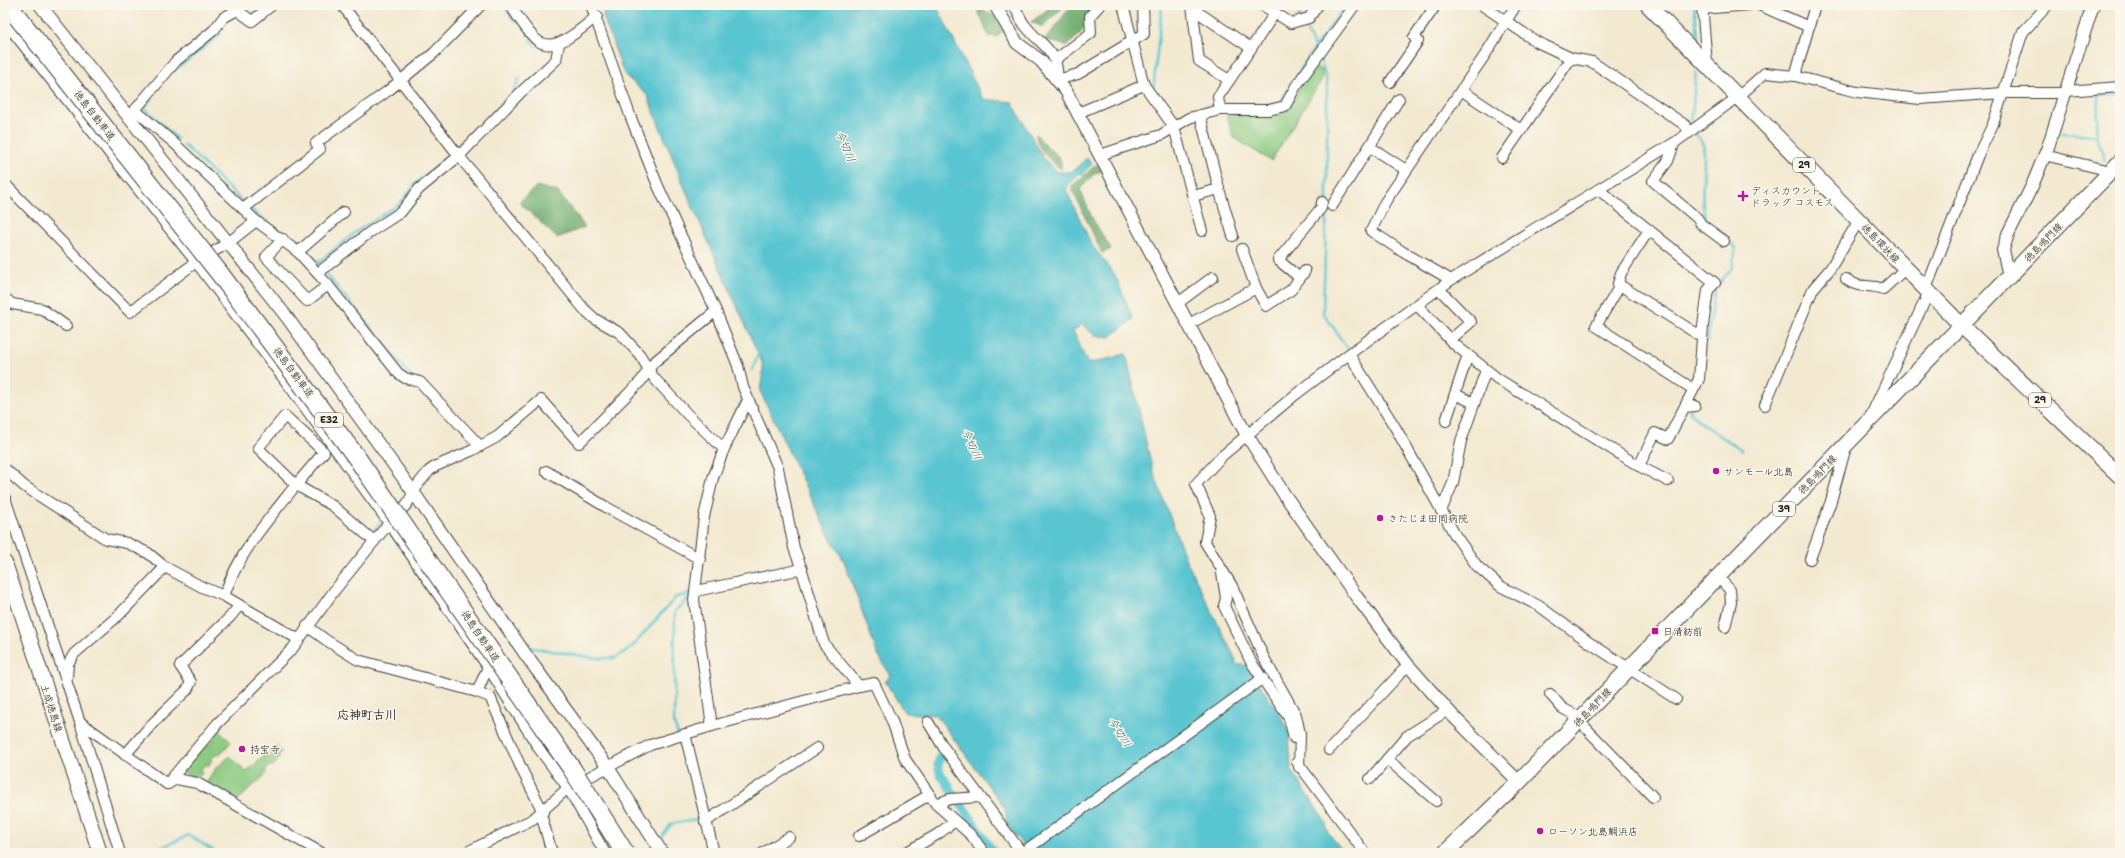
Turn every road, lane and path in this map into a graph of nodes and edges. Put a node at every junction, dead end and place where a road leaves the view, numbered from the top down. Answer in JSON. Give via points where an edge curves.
{"nodes":[{"id":1,"x":8,"y":5,"type":"edge"},
{"id":2,"x":40,"y":5,"type":"edge"},
{"id":3,"x":272,"y":5,"type":"edge"},
{"id":4,"x":342,"y":5,"type":"edge"},
{"id":5,"x":482,"y":5,"type":"edge"},
{"id":6,"x":510,"y":5,"type":"edge"},
{"id":7,"x":592,"y":5,"type":"edge"},
{"id":8,"x":995,"y":5,"type":"edge"},
{"id":9,"x":1014,"y":5,"type":"edge"},
{"id":10,"x":1100,"y":5,"type":"edge"},
{"id":11,"x":1123,"y":5,"type":"edge"},
{"id":12,"x":1143,"y":5,"type":"edge"},
{"id":13,"x":1262,"y":5,"type":"edge"},
{"id":14,"x":1318,"y":5,"type":"edge"},
{"id":15,"x":1355,"y":5,"type":"edge"},
{"id":16,"x":1436,"y":5,"type":"edge"},
{"id":17,"x":1482,"y":5,"type":"edge"},
{"id":18,"x":1516,"y":5,"type":"edge"},
{"id":19,"x":1648,"y":5,"type":"edge"},
{"id":20,"x":1749,"y":5,"type":"edge"},
{"id":21,"x":1759,"y":5,"type":"edge"},
{"id":22,"x":1815,"y":5,"type":"edge"},
{"id":23,"x":2048,"y":5,"type":"edge"},
{"id":24,"x":2093,"y":5,"type":"edge"},
{"id":25,"x":1192,"y":7,"type":"edge"},
{"id":26,"x":1702,"y":7,"type":"edge"},
{"id":27,"x":1275,"y":13,"type":"junction"},
{"id":28,"x":597,"y":16,"type":"junction"},
{"id":29,"x":1506,"y":21,"type":"junction"},
{"id":30,"x":5,"y":22,"type":"edge"},
{"id":31,"x":1809,"y":27,"type":"junction"},
{"id":32,"x":1133,"y":41,"type":"junction"},
{"id":33,"x":559,"y":44,"type":"junction"},
{"id":34,"x":1251,"y":48,"type":"junction"},
{"id":35,"x":1571,"y":58,"type":"junction"},
{"id":36,"x":1055,"y":60,"type":"junction"},
{"id":37,"x":1707,"y":64,"type":"junction"},
{"id":38,"x":1795,"y":76,"type":"junction"},
{"id":39,"x":400,"y":80,"type":"junction"},
{"id":40,"x":1057,"y":80,"type":"junction"},
{"id":41,"x":1229,"y":80,"type":"junction"},
{"id":42,"x":1390,"y":82,"type":"dead end"},
{"id":43,"x":1144,"y":85,"type":"junction"},
{"id":44,"x":2120,"y":87,"type":"edge"},
{"id":45,"x":1461,"y":90,"type":"junction"},
{"id":46,"x":2066,"y":92,"type":"junction"},
{"id":47,"x":2003,"y":94,"type":"junction"},
{"id":48,"x":1738,"y":97,"type":"junction"},
{"id":49,"x":1400,"y":99,"type":"dead end"},
{"id":50,"x":1220,"y":110,"type":"junction"},
{"id":51,"x":1078,"y":113,"type":"junction"},
{"id":52,"x":132,"y":115,"type":"junction"},
{"id":53,"x":1200,"y":115,"type":"junction"},
{"id":54,"x":1174,"y":127,"type":"junction"},
{"id":55,"x":1521,"y":130,"type":"junction"},
{"id":56,"x":1689,"y":133,"type":"junction"},
{"id":57,"x":1674,"y":144,"type":"junction"},
{"id":58,"x":1370,"y":147,"type":"junction"},
{"id":59,"x":457,"y":153,"type":"junction"},
{"id":60,"x":1100,"y":155,"type":"junction"},
{"id":61,"x":2044,"y":155,"type":"junction"},
{"id":62,"x":1502,"y":158,"type":"dead end"},
{"id":63,"x":2116,"y":167,"type":"edge"},
{"id":64,"x":1406,"y":170,"type":"junction"},
{"id":65,"x":5,"y":184,"type":"edge"},
{"id":66,"x":1219,"y":189,"type":"junction"},
{"id":67,"x":1599,"y":190,"type":"junction"},
{"id":68,"x":1193,"y":196,"type":"junction"},
{"id":69,"x":1322,"y":202,"type":"dead end"},
{"id":70,"x":1332,"y":206,"type":"dead end"},
{"id":71,"x":246,"y":207,"type":"junction"},
{"id":72,"x":344,"y":212,"type":"dead end"},
{"id":73,"x":1858,"y":220,"type":"junction"},
{"id":74,"x":256,"y":221,"type":"junction"},
{"id":75,"x":1648,"y":230,"type":"junction"},
{"id":76,"x":1202,"y":231,"type":"dead end"},
{"id":77,"x":1233,"y":236,"type":"dead end"},
{"id":78,"x":283,"y":239,"type":"junction"},
{"id":79,"x":1724,"y":241,"type":"dead end"},
{"id":80,"x":228,"y":243,"type":"junction"},
{"id":81,"x":301,"y":248,"type":"junction"},
{"id":82,"x":1242,"y":249,"type":"dead end"},
{"id":83,"x":196,"y":262,"type":"junction"},
{"id":84,"x":1906,"y":268,"type":"junction"},
{"id":85,"x":321,"y":270,"type":"junction"},
{"id":86,"x":2008,"y":276,"type":"junction"},
{"id":87,"x":1213,"y":277,"type":"dead end"},
{"id":88,"x":1846,"y":279,"type":"dead end"},
{"id":89,"x":1451,"y":280,"type":"junction"},
{"id":90,"x":1618,"y":284,"type":"junction"},
{"id":91,"x":328,"y":285,"type":"junction"},
{"id":92,"x":1256,"y":288,"type":"junction"},
{"id":93,"x":1439,"y":289,"type":"junction"},
{"id":94,"x":1927,"y":290,"type":"junction"},
{"id":95,"x":5,"y":298,"type":"edge"},
{"id":96,"x":1178,"y":303,"type":"junction"},
{"id":97,"x":1417,"y":305,"type":"junction"},
{"id":98,"x":716,"y":311,"type":"junction"},
{"id":99,"x":1189,"y":324,"type":"junction"},
{"id":100,"x":1961,"y":325,"type":"junction"},
{"id":101,"x":66,"y":326,"type":"dead end"},
{"id":102,"x":1702,"y":337,"type":"junction"},
{"id":103,"x":1450,"y":340,"type":"junction"},
{"id":104,"x":1349,"y":354,"type":"junction"},
{"id":105,"x":1468,"y":355,"type":"junction"},
{"id":106,"x":649,"y":369,"type":"junction"},
{"id":107,"x":1486,"y":370,"type":"junction"},
{"id":108,"x":1693,"y":389,"type":"junction"},
{"id":109,"x":1455,"y":394,"type":"junction"},
{"id":110,"x":748,"y":400,"type":"junction"},
{"id":111,"x":1474,"y":403,"type":"junction"},
{"id":112,"x":1765,"y":405,"type":"dead end"},
{"id":113,"x":1869,"y":420,"type":"junction"},
{"id":114,"x":1446,"y":421,"type":"dead end"},
{"id":115,"x":1247,"y":435,"type":"junction"},
{"id":116,"x":1847,"y":443,"type":"junction"},
{"id":117,"x":480,"y":446,"type":"junction"},
{"id":118,"x":722,"y":447,"type":"junction"},
{"id":119,"x":1639,"y":466,"type":"junction"},
{"id":120,"x":5,"y":469,"type":"edge"},
{"id":121,"x":546,"y":471,"type":"dead end"},
{"id":122,"x":2120,"y":476,"type":"edge"},
{"id":123,"x":1668,"y":481,"type":"dead end"},
{"id":124,"x":296,"y":485,"type":"junction"},
{"id":125,"x":414,"y":493,"type":"junction"},
{"id":126,"x":5,"y":498,"type":"edge"},
{"id":127,"x":1441,"y":511,"type":"junction"},
{"id":128,"x":389,"y":523,"type":"junction"},
{"id":129,"x":374,"y":541,"type":"junction"},
{"id":130,"x":697,"y":558,"type":"junction"},
{"id":131,"x":1810,"y":559,"type":"dead end"},
{"id":132,"x":5,"y":563,"type":"edge"},
{"id":133,"x":164,"y":567,"type":"junction"},
{"id":134,"x":802,"y":569,"type":"junction"},
{"id":135,"x":1222,"y":571,"type":"junction"},
{"id":136,"x":1718,"y":577,"type":"junction"},
{"id":137,"x":696,"y":591,"type":"junction"},
{"id":138,"x":224,"y":596,"type":"junction"},
{"id":139,"x":239,"y":606,"type":"junction"},
{"id":140,"x":307,"y":626,"type":"junction"},
{"id":141,"x":1725,"y":627,"type":"dead end"},
{"id":142,"x":298,"y":639,"type":"junction"},
{"id":143,"x":1408,"y":665,"type":"junction"},
{"id":144,"x":488,"y":667,"type":"junction"},
{"id":145,"x":1629,"y":669,"type":"junction"},
{"id":146,"x":1261,"y":679,"type":"junction"},
{"id":147,"x":66,"y":682,"type":"junction"},
{"id":148,"x":859,"y":686,"type":"junction"},
{"id":149,"x":478,"y":692,"type":"junction"},
{"id":150,"x":1550,"y":694,"type":"dead end"},
{"id":151,"x":1676,"y":699,"type":"dead end"},
{"id":152,"x":1448,"y":710,"type":"junction"},
{"id":153,"x":1580,"y":719,"type":"junction"},
{"id":154,"x":80,"y":722,"type":"junction"},
{"id":155,"x":928,"y":722,"type":"dead end"},
{"id":156,"x":712,"y":726,"type":"junction"},
{"id":157,"x":680,"y":735,"type":"junction"},
{"id":158,"x":817,"y":748,"type":"dead end"},
{"id":159,"x":1329,"y":750,"type":"dead end"},
{"id":160,"x":125,"y":755,"type":"junction"},
{"id":161,"x":1387,"y":759,"type":"junction"},
{"id":162,"x":607,"y":766,"type":"junction"},
{"id":163,"x":1298,"y":766,"type":"junction"},
{"id":164,"x":1370,"y":779,"type":"dead end"},
{"id":165,"x":1519,"y":782,"type":"junction"},
{"id":166,"x":166,"y":784,"type":"junction"},
{"id":167,"x":568,"y":788,"type":"junction"},
{"id":168,"x":929,"y":795,"type":"junction"},
{"id":169,"x":980,"y":797,"type":"junction"},
{"id":170,"x":1653,"y":797,"type":"dead end"},
{"id":171,"x":1436,"y":801,"type":"dead end"},
{"id":172,"x":936,"y":804,"type":"junction"},
{"id":173,"x":542,"y":813,"type":"junction"},
{"id":174,"x":955,"y":821,"type":"junction"},
{"id":175,"x":705,"y":822,"type":"junction"},
{"id":176,"x":859,"y":836,"type":"dead end"},
{"id":177,"x":789,"y":838,"type":"dead end"},
{"id":178,"x":658,"y":847,"type":"edge"},
{"id":179,"x":1023,"y":852,"type":"edge"},
{"id":180,"x":100,"y":853,"type":"edge"},
{"id":181,"x":120,"y":853,"type":"edge"},
{"id":182,"x":322,"y":853,"type":"edge"},
{"id":183,"x":465,"y":853,"type":"edge"},
{"id":184,"x":552,"y":853,"type":"edge"},
{"id":185,"x":605,"y":853,"type":"edge"},
{"id":186,"x":625,"y":853,"type":"edge"},
{"id":187,"x":714,"y":853,"type":"edge"},
{"id":188,"x":763,"y":853,"type":"edge"},
{"id":189,"x":905,"y":853,"type":"edge"},
{"id":190,"x":982,"y":853,"type":"edge"},
{"id":191,"x":1365,"y":853,"type":"edge"},
{"id":192,"x":1445,"y":853,"type":"edge"}],
"edges":[{"from":1,"to":186,"type":"highway","name":"徳島自動車道","number":"E32","bridge":true,"via":[[220,274],[358,458],[572,769]]},
{"from":2,"to":52,"type":"street"},
{"from":3,"to":52,"type":"street","via":[[252,21],[237,10],[223,18],[214,30],[176,61]]},
{"from":4,"to":39,"type":"street"},
{"from":5,"to":39,"type":"street","via":[[434,53]]},
{"from":6,"to":33,"type":"street","via":[[538,41],[544,44]]},
{"from":7,"to":28,"type":"street"},
{"from":8,"to":40,"type":"street","via":[[1017,43],[1041,61]]},
{"from":9,"to":36,"type":"street","via":[[1024,24],[1052,53]]},
{"from":10,"to":36,"type":"street","via":[[1090,16],[1091,33]]},
{"from":11,"to":32,"type":"street"},
{"from":12,"to":32,"type":"street","via":[[1144,34]]},
{"from":13,"to":27,"type":"street"},
{"from":14,"to":27,"type":"street","via":[[1309,18],[1291,23]]},
{"from":15,"to":50,"type":"street","via":[[1296,86],[1285,106],[1269,110]]},
{"from":16,"to":42,"type":"street","via":[[1414,37],[1418,41]]},
{"from":17,"to":29,"type":"street"},
{"from":18,"to":29,"type":"street"},
{"from":19,"to":37,"type":"main road","name":"徳島環状線","number":"29"},
{"from":20,"to":26,"type":"street"},
{"from":21,"to":31,"type":"street"},
{"from":22,"to":31,"type":"street"},
{"from":23,"to":47,"type":"street","via":[[2023,32]]},
{"from":24,"to":46,"type":"street"},
{"from":25,"to":34,"type":"street"},
{"from":25,"to":41,"type":"street","via":[[1199,61]]},
{"from":26,"to":37,"type":"street"},
{"from":27,"to":34,"type":"street"},
{"from":28,"to":33,"type":"street"},
{"from":28,"to":98,"type":"street","via":[[655,180]]},
{"from":29,"to":35,"type":"street","via":[[1538,42]]},
{"from":29,"to":45,"type":"street"},
{"from":30,"to":83,"type":"street"},
{"from":31,"to":38,"type":"street"},
{"from":32,"to":40,"type":"street","via":[[1078,74]]},
{"from":32,"to":43,"type":"street"},
{"from":33,"to":59,"type":"street","via":[[556,60]]},
{"from":34,"to":41,"type":"street"},
{"from":35,"to":55,"type":"street"},
{"from":35,"to":56,"type":"street","via":[[1592,62],[1684,125]]},
{"from":36,"to":40,"type":"street","via":[[1058,67]]},
{"from":37,"to":48,"type":"main road","name":"徳島環状線","number":"29"},
{"from":38,"to":47,"type":"street","via":[[1857,92],[1920,99]]},
{"from":38,"to":48,"type":"street","via":[[1764,73]]},
{"from":39,"to":59,"type":"street"},
{"from":39,"to":71,"type":"street","via":[[316,143],[320,149]]},
{"from":40,"to":51,"type":"street"},
{"from":41,"to":50,"type":"street","via":[[1218,97]]},
{"from":43,"to":51,"type":"street"},
{"from":43,"to":54,"type":"street"},
{"from":44,"to":46,"type":"street"},
{"from":45,"to":55,"type":"street"},
{"from":45,"to":64,"type":"street"},
{"from":46,"to":47,"type":"street"},
{"from":46,"to":61,"type":"street"},
{"from":47,"to":94,"type":"street"},
{"from":48,"to":56,"type":"street"},
{"from":48,"to":73,"type":"main road","name":"徳島環状線","number":"29"},
{"from":49,"to":58,"type":"street"},
{"from":50,"to":53,"type":"street"},
{"from":51,"to":60,"type":"street"},
{"from":52,"to":71,"type":"street","via":[[174,143]]},
{"from":52,"to":80,"type":"street"},
{"from":53,"to":54,"type":"street"},
{"from":53,"to":66,"type":"street"},
{"from":54,"to":60,"type":"street","via":[[1161,135]]},
{"from":54,"to":68,"type":"street"},
{"from":55,"to":62,"type":"street"},
{"from":56,"to":57,"type":"street"},
{"from":57,"to":67,"type":"street"},
{"from":57,"to":79,"type":"street","via":[[1668,161],[1653,181]]},
{"from":58,"to":64,"type":"street"},
{"from":58,"to":70,"type":"street"},
{"from":59,"to":85,"type":"street","via":[[419,190],[401,212],[370,232]]},
{"from":59,"to":106,"type":"street","via":[[584,309],[595,319],[620,332]]},
{"from":60,"to":96,"type":"street"},
{"from":61,"to":63,"type":"street"},
{"from":61,"to":86,"type":"street","via":[[2004,245],[2003,257]]},
{"from":63,"to":86,"type":"main road","name":"徳島鳴門線","number":"39"},
{"from":64,"to":89,"type":"street","via":[[1385,202],[1371,231]]},
{"from":65,"to":83,"type":"street","via":[[130,312]]},
{"from":66,"to":68,"type":"street"},
{"from":66,"to":77,"type":"street"},
{"from":67,"to":75,"type":"street"},
{"from":67,"to":89,"type":"street"},
{"from":68,"to":76,"type":"street"},
{"from":69,"to":92,"type":"street","via":[[1321,208],[1278,260],[1302,274],[1291,290],[1266,306]]},
{"from":71,"to":74,"type":"street"},
{"from":72,"to":81,"type":"street"},
{"from":73,"to":84,"type":"main road","name":"徳島環状線","number":"29"},
{"from":73,"to":112,"type":"street","via":[[1830,269],[1814,289]]},
{"from":74,"to":78,"type":"street"},
{"from":74,"to":80,"type":"street"},
{"from":75,"to":90,"type":"street","via":[[1621,273]]},
{"from":75,"to":102,"type":"street","via":[[1715,283],[1708,290]]},
{"from":78,"to":81,"type":"street"},
{"from":78,"to":91,"type":"street","via":[[266,257],[307,301]]},
{"from":80,"to":83,"type":"street"},
{"from":80,"to":125,"type":"street","via":[[286,316]]},
{"from":81,"to":85,"type":"street"},
{"from":82,"to":92,"type":"street"},
{"from":83,"to":128,"type":"street"},
{"from":84,"to":88,"type":"street","via":[[1883,289],[1874,285],[1855,286]]},
{"from":84,"to":94,"type":"main road","name":"徳島環状線","number":"29"},
{"from":85,"to":91,"type":"street"},
{"from":86,"to":100,"type":"main road","name":"徳島鳴門線","number":"39"},
{"from":87,"to":96,"type":"street"},
{"from":89,"to":93,"type":"street"},
{"from":90,"to":102,"type":"street"},
{"from":90,"to":108,"type":"street","via":[[1618,289],[1596,326]]},
{"from":91,"to":117,"type":"street","via":[[398,373],[420,382]]},
{"from":92,"to":99,"type":"street"},
{"from":93,"to":97,"type":"street"},
{"from":93,"to":103,"type":"street","via":[[1471,322]]},
{"from":94,"to":100,"type":"main road","name":"徳島環状線","number":"29"},
{"from":94,"to":113,"type":"street"},
{"from":95,"to":101,"type":"street","via":[[12,304],[42,309]]},
{"from":96,"to":99,"type":"street"},
{"from":97,"to":103,"type":"street"},
{"from":97,"to":104,"type":"street"},
{"from":98,"to":106,"type":"street"},
{"from":98,"to":110,"type":"street","via":[[738,366]]},
{"from":99,"to":115,"type":"street"},
{"from":100,"to":113,"type":"main road","name":"徳島鳴門線","number":"39"},
{"from":100,"to":122,"type":"main road","name":"徳島環状線","number":"29"},
{"from":102,"to":108,"type":"street","via":[[1699,379]]},
{"from":103,"to":105,"type":"street"},
{"from":104,"to":115,"type":"street","via":[[1294,395]]},
{"from":104,"to":127,"type":"street","via":[[1395,427]]},
{"from":105,"to":107,"type":"street"},
{"from":105,"to":109,"type":"street"},
{"from":106,"to":117,"type":"street","via":[[641,381],[579,443],[542,400],[497,437]]},
{"from":106,"to":118,"type":"street","via":[[687,414]]},
{"from":107,"to":111,"type":"street"},
{"from":107,"to":119,"type":"street"},
{"from":108,"to":119,"type":"street","via":[[1690,407],[1668,439],[1655,433]]},
{"from":109,"to":111,"type":"street"},
{"from":109,"to":114,"type":"street"},
{"from":110,"to":118,"type":"street"},
{"from":110,"to":134,"type":"street","via":[[778,468],[794,548]]},
{"from":111,"to":127,"type":"street","via":[[1461,441],[1453,483]]},
{"from":113,"to":116,"type":"main road","name":"徳島鳴門線","number":"39"},
{"from":115,"to":135,"type":"street","via":[[1222,456],[1196,484],[1210,516],[1206,542]]},
{"from":115,"to":143,"type":"street","via":[[1284,494]]},
{"from":116,"to":131,"type":"street","via":[[1831,501]]},
{"from":116,"to":136,"type":"main road","name":"徳島鳴門線","number":"39"},
{"from":117,"to":125,"type":"street","via":[[436,466],[419,483]]},
{"from":118,"to":130,"type":"street","via":[[704,517]]},
{"from":119,"to":123,"type":"street"},
{"from":120,"to":133,"type":"street","via":[[24,486],[106,540],[127,543],[148,553]]},
{"from":121,"to":130,"type":"street"},
{"from":124,"to":124,"type":"street","via":[[258,448],[285,416],[324,452]]},
{"from":124,"to":129,"type":"street","via":[[333,506]]},
{"from":124,"to":138,"type":"street","via":[[260,529],[232,572]]},
{"from":125,"to":128,"type":"street"},
{"from":125,"to":162,"type":"street","via":[[528,658]]},
{"from":126,"to":147,"type":"street"},
{"from":127,"to":145,"type":"street","via":[[1477,566],[1494,581],[1539,606]]},
{"from":128,"to":129,"type":"street"},
{"from":128,"to":144,"type":"street"},
{"from":129,"to":140,"type":"street"},
{"from":130,"to":137,"type":"street"},
{"from":132,"to":180,"type":"main road","name":"土成徳島線"},
{"from":133,"to":138,"type":"street"},
{"from":133,"to":147,"type":"street","via":[[119,615],[74,654],[68,664]]},
{"from":134,"to":137,"type":"street"},
{"from":134,"to":148,"type":"street","via":[[824,644]]},
{"from":135,"to":146,"type":"street","via":[[1226,598],[1224,606]]},
{"from":135,"to":163,"type":"street","via":[[1232,586],[1264,658],[1296,715],[1300,734]]},
{"from":136,"to":141,"type":"street","via":[[1730,590],[1731,603]]},
{"from":136,"to":145,"type":"main road","name":"徳島鳴門線","number":"39"},
{"from":137,"to":156,"type":"street","via":[[695,610]]},
{"from":138,"to":139,"type":"street"},
{"from":139,"to":142,"type":"street"},
{"from":139,"to":160,"type":"street","via":[[180,666],[191,682],[187,690]]},
{"from":140,"to":142,"type":"street"},
{"from":140,"to":149,"type":"street","via":[[358,660]]},
{"from":142,"to":166,"type":"street","via":[[293,648],[217,724]]},
{"from":143,"to":152,"type":"street"},
{"from":143,"to":159,"type":"street"},
{"from":144,"to":149,"type":"street"},
{"from":144,"to":167,"type":"street","via":[[540,750]]},
{"from":145,"to":151,"type":"street"},
{"from":145,"to":153,"type":"main road","name":"徳島鳴門線","number":"39"},
{"from":146,"to":163,"type":"street","via":[[1292,725],[1294,756]]},
{"from":146,"to":179,"type":"street"},
{"from":147,"to":154,"type":"street"},
{"from":148,"to":156,"type":"street"},
{"from":148,"to":168,"type":"street","via":[[874,683],[888,710],[905,759]]},
{"from":149,"to":173,"type":"street","via":[[490,697]]},
{"from":150,"to":153,"type":"street","via":[[1559,710]]},
{"from":152,"to":161,"type":"street","via":[[1407,736]]},
{"from":152,"to":165,"type":"street"},
{"from":153,"to":165,"type":"main road","name":"徳島鳴門線","number":"39"},
{"from":153,"to":170,"type":"street"},
{"from":154,"to":160,"type":"street"},
{"from":154,"to":181,"type":"street"},
{"from":155,"to":169,"type":"street"},
{"from":156,"to":157,"type":"street"},
{"from":157,"to":162,"type":"street","via":[[650,745]]},
{"from":157,"to":175,"type":"street"},
{"from":158,"to":175,"type":"street"},
{"from":160,"to":166,"type":"street"},
{"from":161,"to":164,"type":"street"},
{"from":161,"to":171,"type":"street"},
{"from":162,"to":167,"type":"street"},
{"from":162,"to":178,"type":"street"},
{"from":163,"to":191,"type":"street"},
{"from":165,"to":192,"type":"main road","name":"徳島鳴門線","number":"39"},
{"from":166,"to":182,"type":"street","via":[[176,779],[197,783]]},
{"from":167,"to":173,"type":"street"},
{"from":167,"to":185,"type":"street"},
{"from":168,"to":172,"type":"street"},
{"from":168,"to":176,"type":"street"},
{"from":169,"to":172,"type":"street"},
{"from":169,"to":179,"type":"street"},
{"from":172,"to":174,"type":"street"},
{"from":173,"to":183,"type":"street"},
{"from":173,"to":184,"type":"street"},
{"from":174,"to":189,"type":"street"},
{"from":174,"to":190,"type":"street","via":[[972,836]]},
{"from":175,"to":187,"type":"street"},
{"from":177,"to":188,"type":"street"}]}
